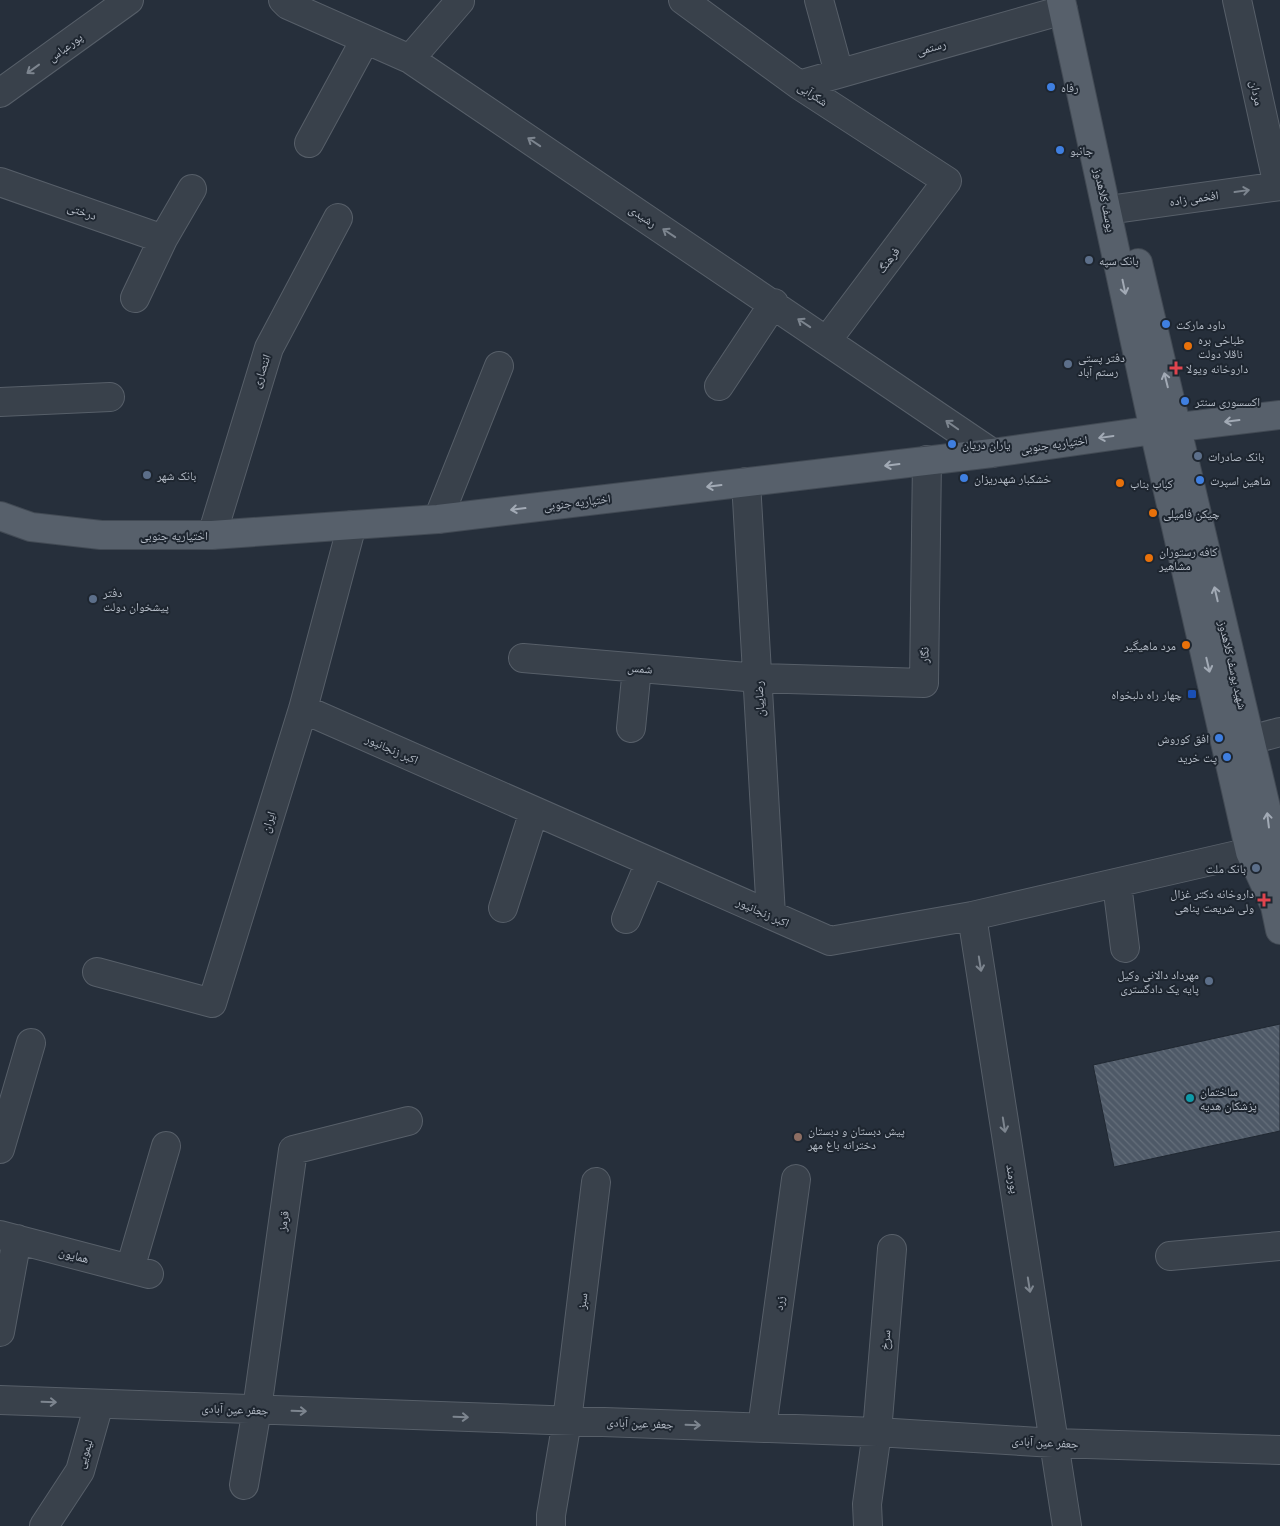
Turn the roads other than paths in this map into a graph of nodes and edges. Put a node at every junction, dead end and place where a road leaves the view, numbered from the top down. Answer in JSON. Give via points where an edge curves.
{"nodes":[{"id":1,"x":129,"y":0,"type":"edge"},
{"id":2,"x":283,"y":0,"type":"edge"},
{"id":3,"x":684,"y":0,"type":"edge"},
{"id":4,"x":819,"y":0,"type":"edge"},
{"id":5,"x":1237,"y":0,"type":"edge"},
{"id":6,"x":460,"y":1,"type":"dead end"},
{"id":7,"x":1067,"y":3,"type":"edge"},
{"id":8,"x":365,"y":40,"type":"junction"},
{"id":9,"x":410,"y":59,"type":"junction"},
{"id":10,"x":839,"y":73,"type":"junction"},
{"id":11,"x":799,"y":85,"type":"junction"},
{"id":12,"x":0,"y":93,"type":"edge"},
{"id":13,"x":308,"y":143,"type":"dead end"},
{"id":14,"x":947,"y":181,"type":"joint"},
{"id":15,"x":0,"y":182,"type":"edge"},
{"id":16,"x":1279,"y":186,"type":"edge"},
{"id":17,"x":192,"y":189,"type":"dead end"},
{"id":18,"x":1116,"y":209,"type":"junction"},
{"id":19,"x":338,"y":218,"type":"dead end"},
{"id":20,"x":163,"y":239,"type":"junction"},
{"id":21,"x":135,"y":298,"type":"dead end"},
{"id":22,"x":774,"y":303,"type":"junction"},
{"id":23,"x":828,"y":339,"type":"junction"},
{"id":24,"x":499,"y":366,"type":"dead end"},
{"id":25,"x":719,"y":386,"type":"dead end"},
{"id":26,"x":110,"y":397,"type":"dead end"},
{"id":27,"x":0,"y":402,"type":"edge"},
{"id":28,"x":1280,"y":415,"type":"edge"},
{"id":29,"x":1166,"y":428,"type":"junction"},
{"id":30,"x":992,"y":453,"type":"junction"},
{"id":31,"x":927,"y":460,"type":"junction"},
{"id":32,"x":746,"y":482,"type":"junction"},
{"id":33,"x":0,"y":516,"type":"edge"},
{"id":34,"x":438,"y":519,"type":"junction"},
{"id":35,"x":352,"y":525,"type":"junction"},
{"id":36,"x":212,"y":536,"type":"junction"},
{"id":37,"x":523,"y":658,"type":"dead end"},
{"id":38,"x":637,"y":668,"type":"junction"},
{"id":39,"x":758,"y":678,"type":"junction"},
{"id":40,"x":302,"y":709,"type":"junction"},
{"id":41,"x":631,"y":728,"type":"dead end"},
{"id":42,"x":1280,"y":732,"type":"edge"},
{"id":43,"x":1250,"y":740,"type":"junction"},
{"id":44,"x":534,"y":811,"type":"junction"},
{"id":45,"x":1250,"y":852,"type":"junction"},
{"id":46,"x":650,"y":862,"type":"junction"},
{"id":47,"x":1276,"y":868,"type":"edge"},
{"id":48,"x":1117,"y":884,"type":"junction"},
{"id":49,"x":503,"y":908,"type":"dead end"},
{"id":50,"x":770,"y":915,"type":"junction"},
{"id":51,"x":972,"y":916,"type":"junction"},
{"id":52,"x":1278,"y":918,"type":"edge"},
{"id":53,"x":626,"y":919,"type":"dead end"},
{"id":54,"x":1125,"y":948,"type":"dead end"},
{"id":55,"x":97,"y":972,"type":"dead end"},
{"id":56,"x":31,"y":1042,"type":"dead end"},
{"id":57,"x":408,"y":1121,"type":"dead end"},
{"id":58,"x":166,"y":1146,"type":"dead end"},
{"id":59,"x":0,"y":1149,"type":"edge"},
{"id":60,"x":796,"y":1179,"type":"dead end"},
{"id":61,"x":596,"y":1182,"type":"dead end"},
{"id":62,"x":9,"y":1237,"type":"edge"},
{"id":63,"x":1280,"y":1246,"type":"edge"},
{"id":64,"x":892,"y":1249,"type":"dead end"},
{"id":65,"x":1170,"y":1256,"type":"dead end"},
{"id":66,"x":0,"y":1332,"type":"edge"},
{"id":67,"x":0,"y":1400,"type":"edge"},
{"id":68,"x":99,"y":1404,"type":"junction"},
{"id":69,"x":257,"y":1409,"type":"junction"},
{"id":70,"x":567,"y":1421,"type":"junction"},
{"id":71,"x":762,"y":1428,"type":"junction"},
{"id":72,"x":877,"y":1432,"type":"junction"},
{"id":73,"x":1054,"y":1443,"type":"junction"},
{"id":74,"x":1280,"y":1450,"type":"edge"},
{"id":75,"x":244,"y":1485,"type":"dead end"},
{"id":76,"x":44,"y":1526,"type":"edge"},
{"id":77,"x":551,"y":1526,"type":"edge"},
{"id":78,"x":868,"y":1526,"type":"edge"},
{"id":79,"x":1067,"y":1526,"type":"edge"}],
"edges":[{"from":1,"to":12,"type":"street","name":"پورعباس","one_way":true},
{"from":2,"to":8,"type":"street","name":"رشیدی"},
{"from":3,"to":11,"type":"street","name":"شکرآبی"},
{"from":4,"to":10,"type":"street"},
{"from":5,"to":16,"type":"street","name":"مردان"},
{"from":6,"to":9,"type":"street"},
{"from":7,"to":10,"type":"street","name":"رستمی"},
{"from":7,"to":18,"type":"main road","name":"یوسف کلاهدوز"},
{"from":8,"to":9,"type":"street","name":"رشیدی"},
{"from":8,"to":13,"type":"street"},
{"from":22,"to":9,"type":"street","name":"رشیدی","one_way":true},
{"from":10,"to":11,"type":"street","name":"رستمی"},
{"from":11,"to":14,"type":"street","name":"شکرآبی"},
{"from":14,"to":23,"type":"street","name":"فرهنگ"},
{"from":15,"to":20,"type":"street","name":"درختی"},
{"from":18,"to":16,"type":"street","name":"افخمی زاده","one_way":true},
{"from":17,"to":20,"type":"street"},
{"from":18,"to":29,"type":"main road","name":"یوسف کلاهدوز"},
{"from":19,"to":36,"type":"street","name":"انتصاری","via":[[269,348]]},
{"from":20,"to":21,"type":"street"},
{"from":23,"to":22,"type":"street","name":"رشیدی","one_way":true},
{"from":22,"to":25,"type":"street"},
{"from":30,"to":23,"type":"street","name":"رشیدی","one_way":true},
{"from":24,"to":34,"type":"street"},
{"from":26,"to":27,"type":"street"},
{"from":28,"to":29,"type":"main road","name":"اختیاریه جنوبی","one_way":true},
{"from":29,"to":30,"type":"main road","name":"اختیاریه جنوبی","one_way":true},
{"from":43,"to":29,"type":"main road","name":"شهید یوسف کلاهدوز","one_way":true},
{"from":29,"to":45,"type":"main road","name":"شهید یوسف کلاهدوز","one_way":true},
{"from":30,"to":31,"type":"main road","name":"اختیاریه جنوبی"},
{"from":31,"to":32,"type":"main road","name":"اختیاریه جنوبی","one_way":true},
{"from":31,"to":39,"type":"street","name":"نگار","via":[[924,683]]},
{"from":32,"to":34,"type":"main road","name":"اختیاریه جنوبی","one_way":true},
{"from":32,"to":39,"type":"street","name":"رضاییان"},
{"from":33,"to":36,"type":"main road","name":"اختیاریه جنوبی","via":[[31,526],[100,535]]},
{"from":34,"to":35,"type":"main road","name":"اختیاریه جنوبی"},
{"from":35,"to":36,"type":"main road","name":"اختیاریه جنوبی"},
{"from":35,"to":40,"type":"street","name":"ایران"},
{"from":37,"to":38,"type":"street","name":"شمس"},
{"from":38,"to":39,"type":"street","name":"شمس"},
{"from":38,"to":41,"type":"street"},
{"from":39,"to":50,"type":"street","name":"رضاییان"},
{"from":40,"to":44,"type":"street","name":"اکبر زنجانپور"},
{"from":40,"to":55,"type":"street","name":"ایران","via":[[212,1003]]},
{"from":42,"to":43,"type":"street"},
{"from":47,"to":43,"type":"main road","name":"شهید یوسف کلاهدوز","one_way":true,"via":[[1268,816]]},
{"from":44,"to":46,"type":"street","name":"اکبر زنجانپور"},
{"from":44,"to":49,"type":"street"},
{"from":45,"to":48,"type":"street","name":"اکبر زنجانپور"},
{"from":45,"to":52,"type":"main road"},
{"from":46,"to":50,"type":"street","name":"اکبر زنجانپور"},
{"from":46,"to":53,"type":"street"},
{"from":47,"to":52,"type":"main road","name":"شهید یوسف کلاهدوز"},
{"from":48,"to":51,"type":"street","name":"اکبر زنجانپور"},
{"from":48,"to":54,"type":"street"},
{"from":50,"to":51,"type":"street","name":"اکبر زنجانپور","via":[[830,941]]},
{"from":51,"to":73,"type":"street","name":"پورمند","one_way":true},
{"from":56,"to":59,"type":"street"},
{"from":57,"to":69,"type":"street","name":"قرمز","via":[[293,1150]]},
{"from":58,"to":62,"type":"street","name":"همایون","via":[[139,1272]]},
{"from":60,"to":71,"type":"street","name":"زرد"},
{"from":61,"to":70,"type":"street","name":"سبز"},
{"from":62,"to":66,"type":"street"},
{"from":63,"to":65,"type":"street"},
{"from":64,"to":72,"type":"street","name":"سرخ"},
{"from":67,"to":68,"type":"street","name":"جعفر عین آبادی","one_way":true},
{"from":68,"to":69,"type":"street","name":"جعفر عین آبادی"},
{"from":68,"to":76,"type":"street","name":"لیمویی","via":[[80,1471]]},
{"from":69,"to":70,"type":"street","name":"جعفر عین آبادی","one_way":true},
{"from":69,"to":75,"type":"street"},
{"from":70,"to":71,"type":"street","name":"جعفر عین آبادی","one_way":true},
{"from":70,"to":77,"type":"street","name":"سبز","via":[[550,1515]]},
{"from":71,"to":72,"type":"street","name":"جعفر عین آبادی"},
{"from":72,"to":73,"type":"street","name":"جعفر عین آبادی"},
{"from":72,"to":78,"type":"street","name":"سرخ","via":[[866,1504]]},
{"from":73,"to":74,"type":"street","name":"جعفر عین آبادی"},
{"from":73,"to":79,"type":"street","name":"پورمند"}]}
